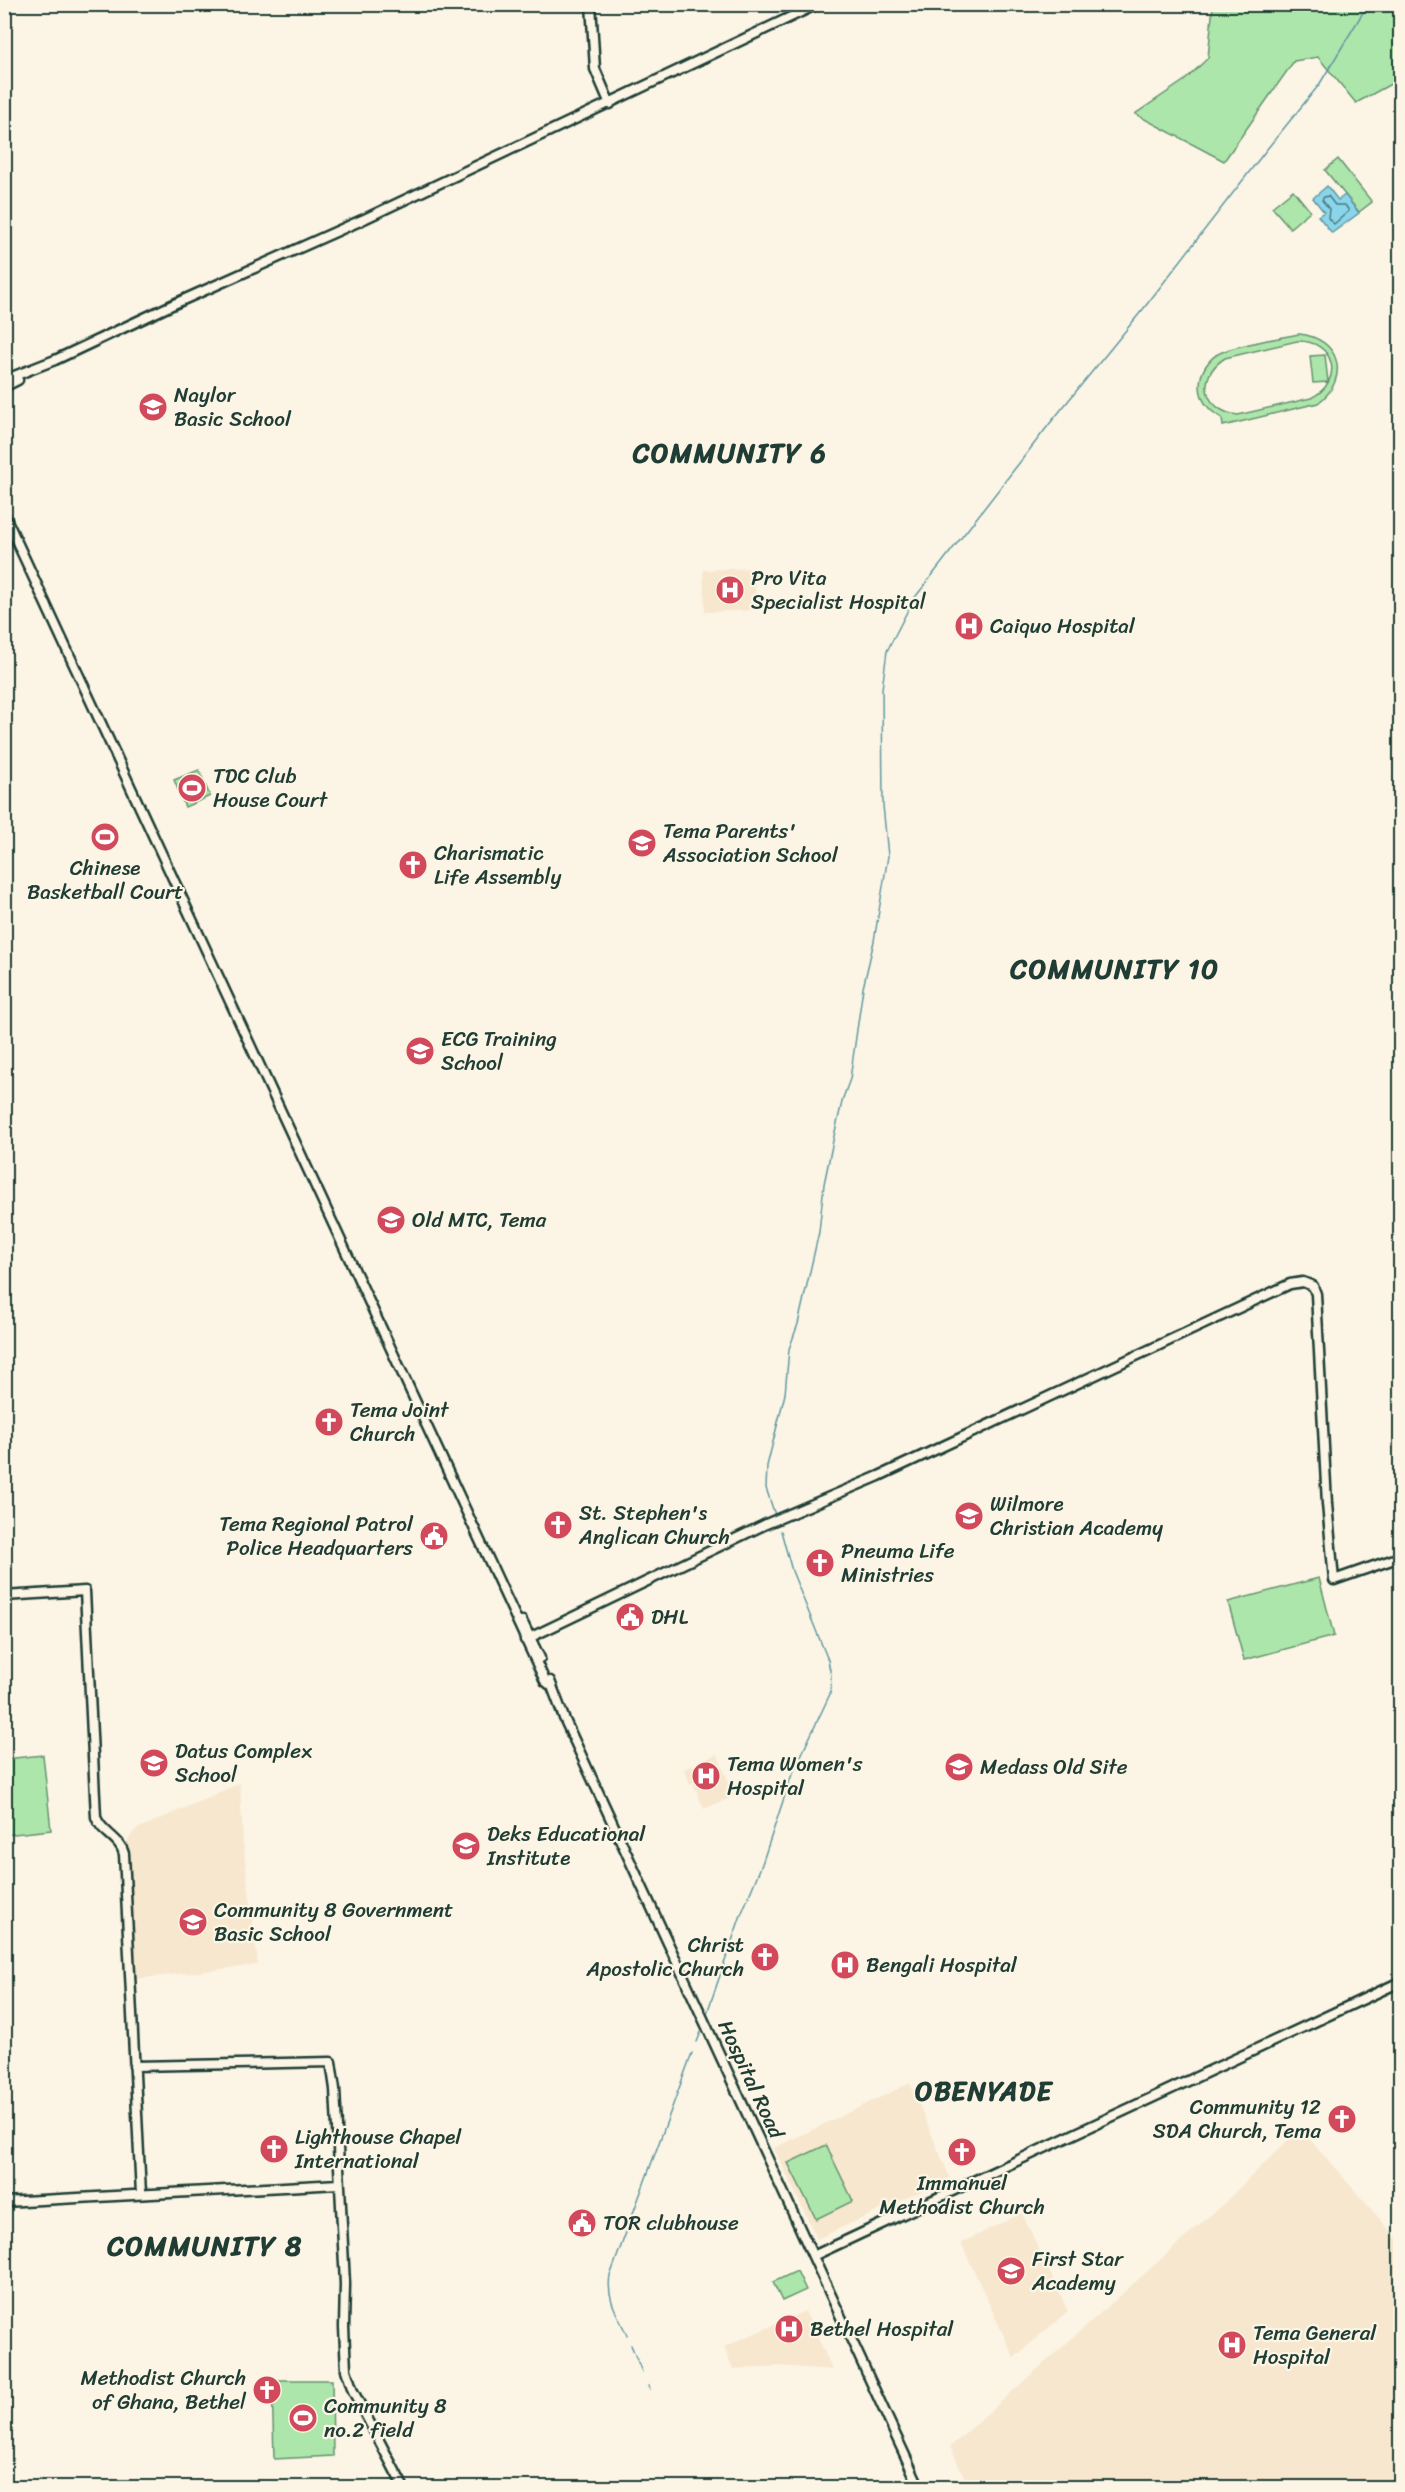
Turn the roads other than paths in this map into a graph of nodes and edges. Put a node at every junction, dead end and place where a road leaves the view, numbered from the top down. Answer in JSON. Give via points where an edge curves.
{"nodes":[{"id":1,"x":591,"y":4,"type":"edge"},
{"id":2,"x":818,"y":4,"type":"edge"},
{"id":3,"x":604,"y":90,"type":"junction"},
{"id":4,"x":610,"y":104,"type":"junction"},
{"id":5,"x":593,"y":111,"type":"junction"},
{"id":6,"x":55,"y":360,"type":"junction"},
{"id":7,"x":4,"y":380,"type":"edge"},
{"id":8,"x":4,"y":387,"type":"edge"},
{"id":9,"x":4,"y":514,"type":"edge"},
{"id":10,"x":1401,"y":1557,"type":"edge"},
{"id":11,"x":4,"y":1596,"type":"edge"},
{"id":12,"x":529,"y":1641,"type":"junction"},
{"id":13,"x":1401,"y":1982,"type":"edge"},
{"id":14,"x":134,"y":2067,"type":"junction"},
{"id":15,"x":339,"y":2184,"type":"junction"},
{"id":16,"x":141,"y":2194,"type":"junction"},
{"id":17,"x":4,"y":2202,"type":"edge"},
{"id":18,"x":813,"y":2256,"type":"junction"},
{"id":19,"x":405,"y":2487,"type":"edge"},
{"id":20,"x":920,"y":2487,"type":"edge"}],
"edges":[{"from":1,"to":3,"type":"street","via":[[595,69]]},
{"from":2,"to":4,"type":"street"},
{"from":3,"to":4,"type":"street"},
{"from":3,"to":5,"type":"street"},
{"from":4,"to":5,"type":"street"},
{"from":5,"to":6,"type":"street"},
{"from":6,"to":7,"type":"street"},
{"from":6,"to":8,"type":"street"},
{"from":9,"to":12,"type":"street","name":"Hospital Road"},
{"from":10,"to":12,"type":"street","via":[[1334,1580],[1316,1294],[1313,1286],[1303,1282],[1290,1284],[887,1472],[766,1524]]},
{"from":11,"to":14,"type":"street","via":[[85,1591],[96,1817],[124,1854]]},
{"from":12,"to":18,"type":"street","name":"Hospital Road"},
{"from":13,"to":18,"type":"street"},
{"from":14,"to":15,"type":"street","via":[[331,2062]]},
{"from":14,"to":16,"type":"street"},
{"from":15,"to":16,"type":"street"},
{"from":15,"to":19,"type":"street","via":[[348,2381]]},
{"from":16,"to":17,"type":"street"},
{"from":18,"to":20,"type":"street","name":"Hospital Road"}]}
